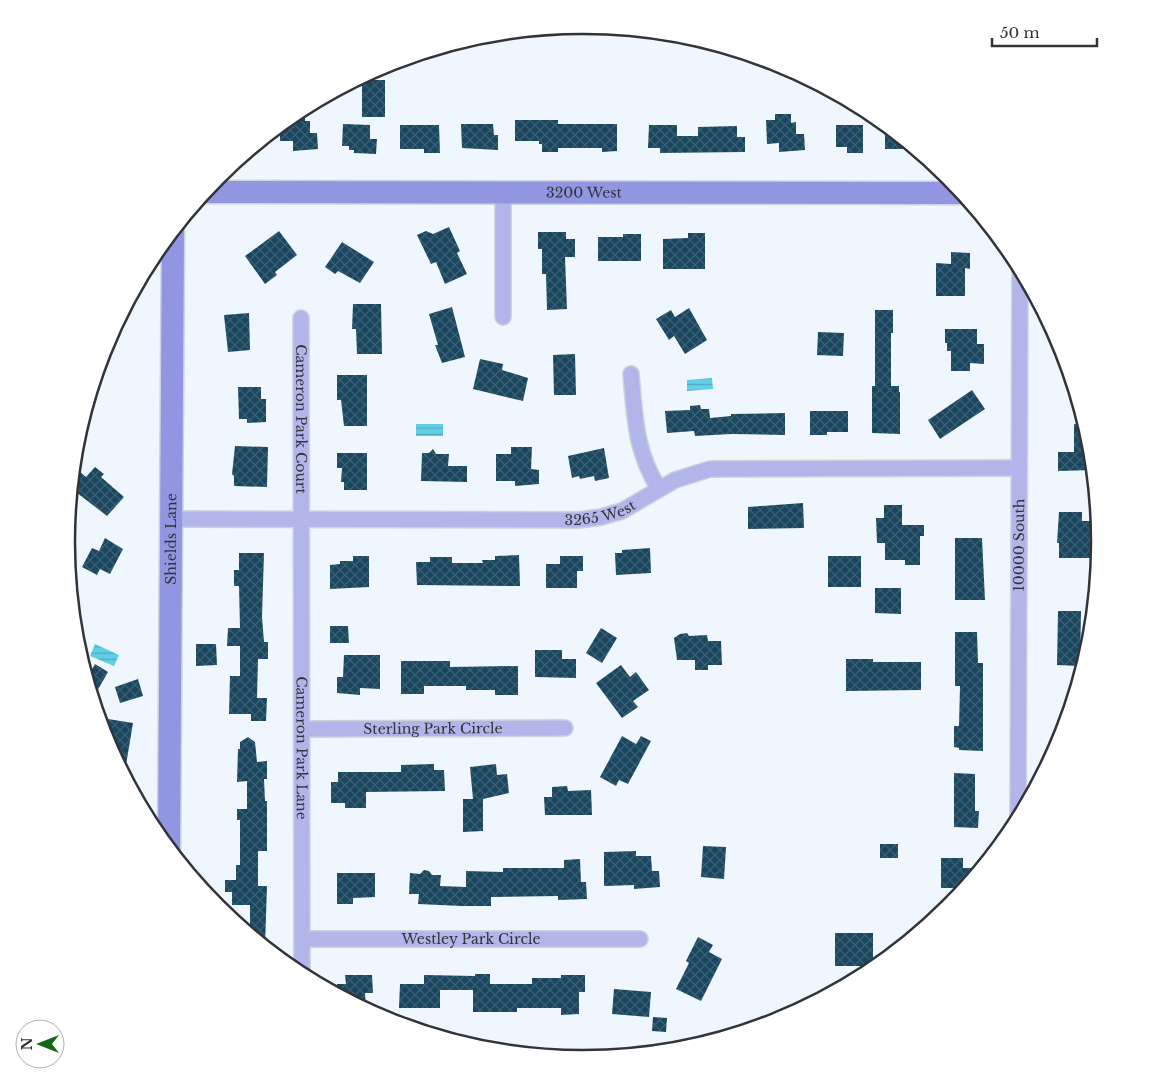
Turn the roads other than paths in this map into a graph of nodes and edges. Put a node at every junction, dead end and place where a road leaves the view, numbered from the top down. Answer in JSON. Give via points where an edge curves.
{"nodes":[{"id":1,"x":215,"y":192,"type":"edge"},
{"id":2,"x":503,"y":192,"type":"junction"},
{"id":3,"x":953,"y":193,"type":"edge"},
{"id":4,"x":173,"y":243,"type":"edge"},
{"id":5,"x":1020,"y":282,"type":"edge"},
{"id":6,"x":503,"y":317,"type":"dead end"},
{"id":7,"x":301,"y":318,"type":"dead end"},
{"id":8,"x":631,"y":374,"type":"dead end"},
{"id":9,"x":1020,"y":468,"type":"junction"},
{"id":10,"x":659,"y":489,"type":"junction"},
{"id":11,"x":170,"y":519,"type":"junction"},
{"id":12,"x":302,"y":520,"type":"junction"},
{"id":13,"x":565,"y":728,"type":"dead end"},
{"id":14,"x":302,"y":729,"type":"junction"},
{"id":15,"x":1022,"y":799,"type":"edge"},
{"id":16,"x":169,"y":835,"type":"edge"},
{"id":17,"x":302,"y":939,"type":"junction"},
{"id":18,"x":640,"y":939,"type":"dead end"},
{"id":19,"x":302,"y":966,"type":"edge"}],
"edges":[{"from":1,"to":2,"type":"street","name":"3200 West"},
{"from":2,"to":3,"type":"street","name":"3200 West"},
{"from":2,"to":6,"type":"street"},
{"from":4,"to":11,"type":"street","name":"Shields Lane"},
{"from":5,"to":9,"type":"street","name":"10000 South"},
{"from":7,"to":12,"type":"street","name":"Cameron Park Court"},
{"from":8,"to":10,"type":"street","via":[[640,449]]},
{"from":9,"to":10,"type":"street","name":"3265 West","via":[[710,468]]},
{"from":9,"to":15,"type":"street","name":"10000 South"},
{"from":10,"to":12,"type":"street","name":"3265 West","via":[[622,511],[580,520]]},
{"from":11,"to":12,"type":"street","name":"3265 West"},
{"from":11,"to":16,"type":"street","name":"Shields Lane"},
{"from":12,"to":14,"type":"street","name":"Cameron Park Lane"},
{"from":13,"to":14,"type":"street","name":"Sterling Park Circle"},
{"from":14,"to":17,"type":"street","name":"Cameron Park Lane"},
{"from":17,"to":18,"type":"street","name":"Westley Park Circle"},
{"from":17,"to":19,"type":"street","name":"Cameron Park Lane"}]}
